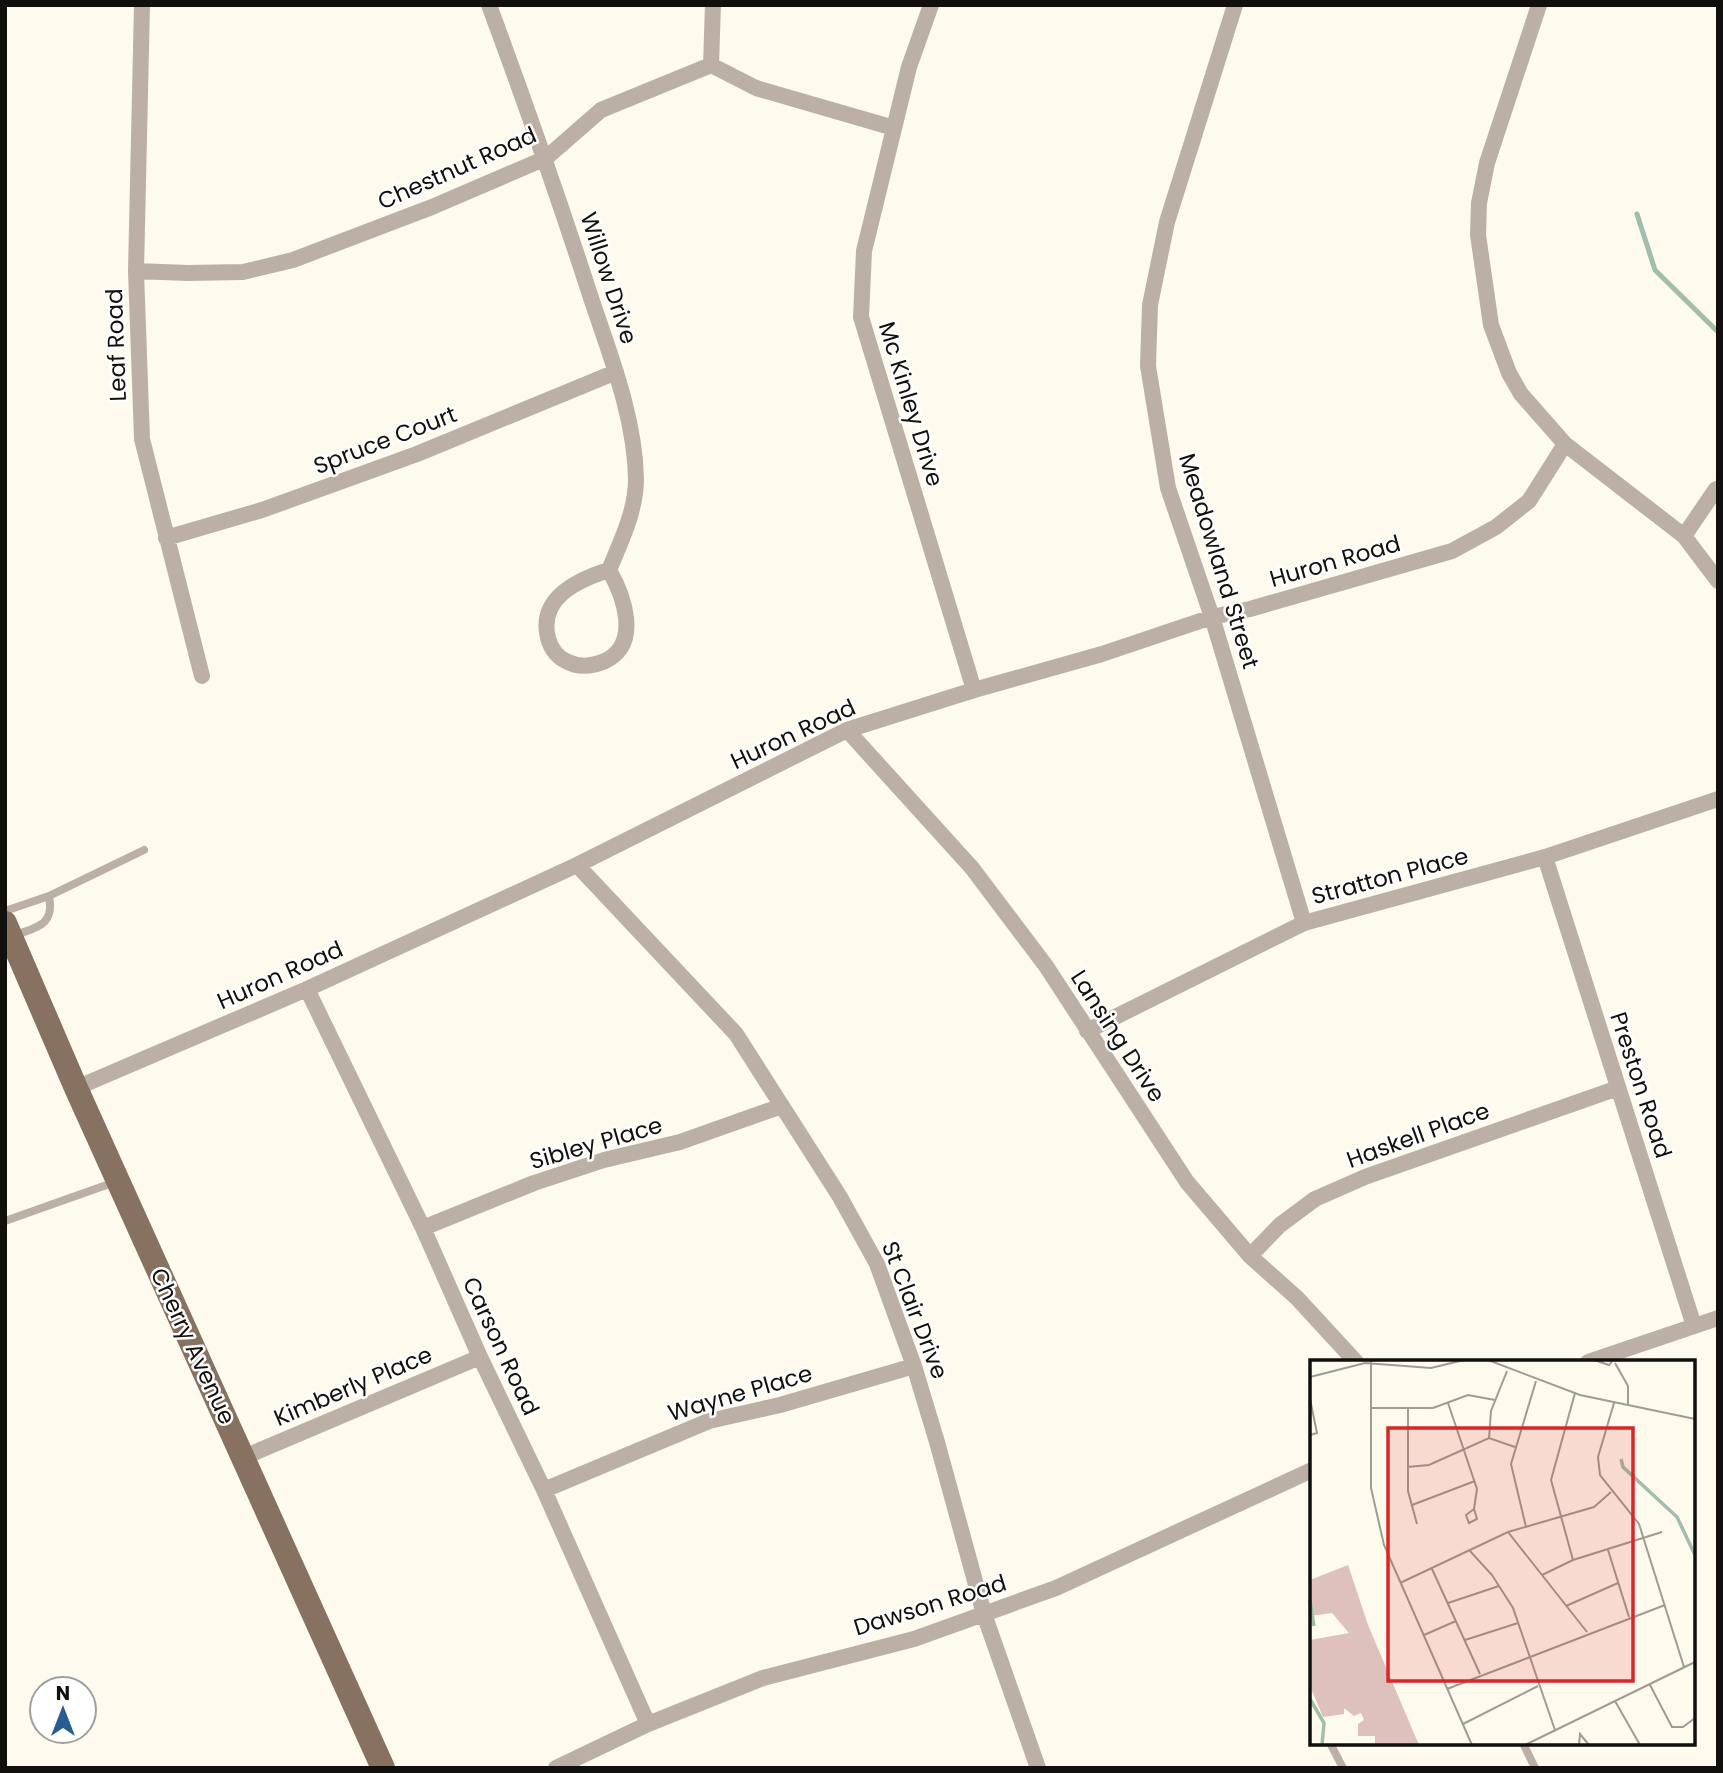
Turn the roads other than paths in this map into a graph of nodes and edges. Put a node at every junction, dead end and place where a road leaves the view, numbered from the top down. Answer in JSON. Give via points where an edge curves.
{"nodes":[{"id":1,"x":142,"y":5,"type":"edge"},
{"id":2,"x":489,"y":5,"type":"edge"},
{"id":3,"x":713,"y":5,"type":"edge"},
{"id":4,"x":931,"y":5,"type":"edge"},
{"id":5,"x":1235,"y":5,"type":"edge"},
{"id":6,"x":1539,"y":5,"type":"edge"},
{"id":7,"x":711,"y":65,"type":"junction"},
{"id":8,"x":894,"y":128,"type":"junction"},
{"id":9,"x":546,"y":158,"type":"junction"},
{"id":10,"x":136,"y":271,"type":"junction"},
{"id":11,"x":616,"y":373,"type":"junction"},
{"id":12,"x":1565,"y":444,"type":"junction"},
{"id":13,"x":1716,"y":489,"type":"dead end"},
{"id":14,"x":1684,"y":536,"type":"junction"},
{"id":15,"x":166,"y":538,"type":"junction"},
{"id":16,"x":609,"y":570,"type":"junction"},
{"id":17,"x":1718,"y":581,"type":"edge"},
{"id":18,"x":1212,"y":617,"type":"junction"},
{"id":19,"x":202,"y":676,"type":"dead end"},
{"id":20,"x":974,"y":690,"type":"junction"},
{"id":21,"x":847,"y":730,"type":"junction"},
{"id":22,"x":1718,"y":799,"type":"edge"},
{"id":23,"x":144,"y":850,"type":"dead end"},
{"id":24,"x":1545,"y":857,"type":"junction"},
{"id":25,"x":577,"y":865,"type":"junction"},
{"id":26,"x":48,"y":896,"type":"junction"},
{"id":27,"x":5,"y":911,"type":"edge"},
{"id":28,"x":1304,"y":923,"type":"junction"},
{"id":29,"x":8,"y":930,"type":"edge"},
{"id":30,"x":307,"y":989,"type":"junction"},
{"id":31,"x":1087,"y":1031,"type":"junction"},
{"id":32,"x":76,"y":1088,"type":"junction"},
{"id":33,"x":1618,"y":1088,"type":"junction"},
{"id":34,"x":782,"y":1106,"type":"junction"},
{"id":35,"x":118,"y":1181,"type":"junction"},
{"id":36,"x":5,"y":1221,"type":"edge"},
{"id":37,"x":424,"y":1227,"type":"junction"},
{"id":38,"x":1251,"y":1256,"type":"junction"},
{"id":39,"x":1718,"y":1318,"type":"edge"},
{"id":40,"x":1693,"y":1326,"type":"junction"},
{"id":41,"x":480,"y":1357,"type":"junction"},
{"id":42,"x":1354,"y":1360,"type":"edge"},
{"id":43,"x":1594,"y":1360,"type":"edge"},
{"id":44,"x":914,"y":1366,"type":"junction"},
{"id":45,"x":244,"y":1457,"type":"junction"},
{"id":46,"x":1310,"y":1471,"type":"edge"},
{"id":47,"x":544,"y":1490,"type":"junction"},
{"id":48,"x":984,"y":1614,"type":"junction"},
{"id":49,"x":648,"y":1724,"type":"junction"},
{"id":50,"x":1331,"y":1745,"type":"edge"},
{"id":51,"x":1523,"y":1745,"type":"edge"},
{"id":52,"x":383,"y":1768,"type":"edge"},
{"id":53,"x":556,"y":1768,"type":"edge"},
{"id":54,"x":1038,"y":1768,"type":"edge"},
{"id":55,"x":1343,"y":1768,"type":"edge"},
{"id":56,"x":1535,"y":1768,"type":"edge"}],
"edges":[{"from":1,"to":10,"type":"street","name":"Leaf Road"},
{"from":2,"to":9,"type":"street","name":"Willow Drive"},
{"from":3,"to":7,"type":"street"},
{"from":4,"to":8,"type":"street","name":"Mc Kinley Drive"},
{"from":5,"to":18,"type":"street","name":"Meadowland Street","via":[[1167,222],[1150,306],[1148,366],[1168,488]]},
{"from":6,"to":12,"type":"street","via":[[1487,163],[1478,235],[1491,325],[1509,373],[1521,394]]},
{"from":7,"to":8,"type":"street","via":[[755,88]]},
{"from":7,"to":9,"type":"street","name":"Chestnut Road","via":[[601,110]]},
{"from":8,"to":20,"type":"street","name":"Mc Kinley Drive","via":[[864,251],[861,317]]},
{"from":9,"to":10,"type":"street","name":"Chestnut Road","via":[[293,260],[243,271]]},
{"from":9,"to":11,"type":"street","name":"Willow Drive"},
{"from":10,"to":15,"type":"street","name":"Leaf Road","via":[[142,439]]},
{"from":11,"to":15,"type":"street","name":"Spruce Court","via":[[417,454],[262,510]]},
{"from":11,"to":16,"type":"street","name":"Willow Drive","via":[[636,479],[633,505]]},
{"from":12,"to":14,"type":"street"},
{"from":12,"to":18,"type":"street","name":"Huron Road","via":[[1529,501],[1496,527],[1452,551]]},
{"from":13,"to":14,"type":"street"},
{"from":14,"to":17,"type":"street"},
{"from":15,"to":19,"type":"street","name":"Leaf Road"},
{"from":16,"to":16,"type":"street","via":[[562,592],[549,609],[545,624],[549,641],[556,654],[569,663],[586,666],[604,661],[621,648],[627,625],[618,585]]},
{"from":18,"to":20,"type":"street","name":"Huron Road"},
{"from":18,"to":28,"type":"street","name":"Meadowland Street"},
{"from":20,"to":21,"type":"street","name":"Huron Road"},
{"from":21,"to":25,"type":"street","name":"Huron Road"},
{"from":21,"to":31,"type":"street","name":"Lansing Drive","via":[[972,868],[1046,966]]},
{"from":22,"to":24,"type":"street","name":"Stratton Place"},
{"from":23,"to":26,"type":"lane"},
{"from":24,"to":28,"type":"street","name":"Stratton Place"},
{"from":24,"to":33,"type":"street","name":"Preston Road"},
{"from":25,"to":30,"type":"street","name":"Huron Road"},
{"from":25,"to":34,"type":"street","name":"St Clair Drive","via":[[736,1034]]},
{"from":26,"to":27,"type":"lane"},
{"from":26,"to":29,"type":"lane","via":[[51,911],[44,923]]},
{"from":28,"to":31,"type":"street","name":"Stratton Place"},
{"from":29,"to":32,"type":"main road","name":"Cherry Avenue"},
{"from":30,"to":32,"type":"street","name":"Huron Road"},
{"from":30,"to":37,"type":"street","name":"Carson Road"},
{"from":31,"to":38,"type":"street","name":"Lansing Drive","via":[[1187,1182]]},
{"from":32,"to":35,"type":"main road","name":"Cherry Avenue"},
{"from":33,"to":38,"type":"street","name":"Haskell Place","via":[[1315,1199],[1280,1225]]},
{"from":33,"to":40,"type":"street","name":"Preston Road"},
{"from":34,"to":37,"type":"street","name":"Sibley Place","via":[[680,1142],[534,1183]]},
{"from":34,"to":44,"type":"street","name":"St Clair Drive","via":[[877,1264]]},
{"from":35,"to":36,"type":"lane"},
{"from":35,"to":45,"type":"main road","name":"Cherry Avenue"},
{"from":37,"to":41,"type":"street","name":"Carson Road"},
{"from":38,"to":42,"type":"street","name":"Lansing Drive"},
{"from":39,"to":40,"type":"street"},
{"from":40,"to":43,"type":"street"},
{"from":41,"to":45,"type":"street","name":"Kimberly Place"},
{"from":41,"to":47,"type":"street","name":"Carson Road"},
{"from":44,"to":47,"type":"street","name":"Wayne Place","via":[[709,1421]]},
{"from":44,"to":48,"type":"street","name":"St Clair Drive"},
{"from":45,"to":52,"type":"main road","name":"Cherry Avenue"},
{"from":46,"to":48,"type":"street","name":"Dawson Road","via":[[1056,1588]]},
{"from":47,"to":49,"type":"street","name":"Carson Road"},
{"from":48,"to":49,"type":"street","name":"Dawson Road","via":[[914,1639],[763,1678]]},
{"from":48,"to":54,"type":"street","name":"St Clair Drive"},
{"from":49,"to":53,"type":"street","name":"Dawson Road"},
{"from":50,"to":55,"type":"lane"},
{"from":51,"to":56,"type":"lane"}]}
